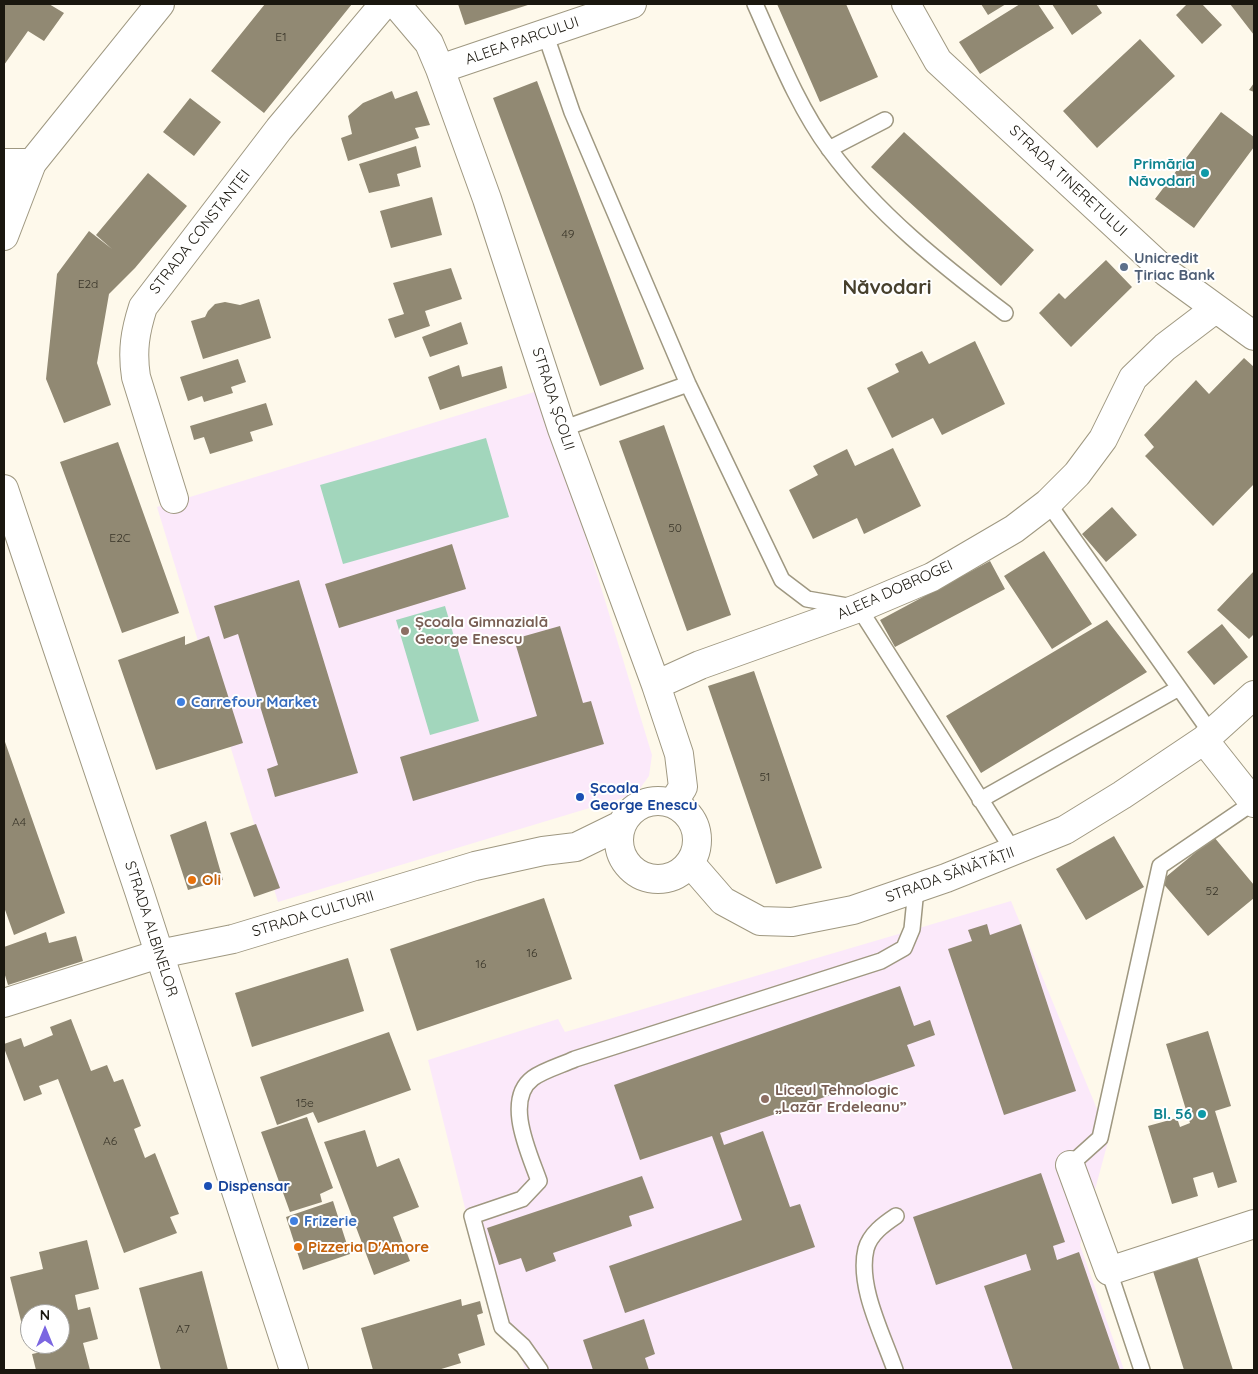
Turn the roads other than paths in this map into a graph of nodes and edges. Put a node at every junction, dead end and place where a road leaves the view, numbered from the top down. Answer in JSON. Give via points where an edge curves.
{"nodes":[{"id":1,"x":160,"y":4,"type":"edge"},
{"id":2,"x":384,"y":4,"type":"edge"},
{"id":3,"x":396,"y":4,"type":"edge"},
{"id":4,"x":632,"y":4,"type":"edge"},
{"id":5,"x":756,"y":4,"type":"edge"},
{"id":6,"x":906,"y":4,"type":"edge"},
{"id":7,"x":580,"y":12,"type":"edge"},
{"id":8,"x":545,"y":33,"type":"junction"},
{"id":9,"x":440,"y":69,"type":"junction"},
{"id":10,"x":885,"y":120,"type":"dead end"},
{"id":11,"x":830,"y":149,"type":"junction"},
{"id":12,"x":4,"y":163,"type":"edge"},
{"id":13,"x":32,"y":163,"type":"junction"},
{"id":14,"x":4,"y":186,"type":"edge"},
{"id":15,"x":4,"y":236,"type":"edge"},
{"id":16,"x":1215,"y":309,"type":"junction"},
{"id":17,"x":1005,"y":313,"type":"dead end"},
{"id":18,"x":1254,"y":336,"type":"edge"},
{"id":19,"x":688,"y":384,"type":"junction"},
{"id":20,"x":562,"y":429,"type":"junction"},
{"id":21,"x":4,"y":490,"type":"edge"},
{"id":22,"x":174,"y":498,"type":"dead end"},
{"id":23,"x":1048,"y":503,"type":"junction"},
{"id":24,"x":859,"y":608,"type":"junction"},
{"id":25,"x":656,"y":686,"type":"junction"},
{"id":26,"x":1179,"y":688,"type":"junction"},
{"id":27,"x":1254,"y":695,"type":"edge"},
{"id":28,"x":1207,"y":736,"type":"junction"},
{"id":29,"x":980,"y":800,"type":"junction"},
{"id":30,"x":674,"y":803,"type":"junction"},
{"id":31,"x":1254,"y":803,"type":"edge"},
{"id":32,"x":621,"y":825,"type":"junction"},
{"id":33,"x":1014,"y":852,"type":"junction"},
{"id":34,"x":690,"y":863,"type":"junction"},
{"id":35,"x":916,"y":890,"type":"junction"},
{"id":36,"x":159,"y":954,"type":"junction"},
{"id":37,"x":4,"y":1003,"type":"edge"},
{"id":38,"x":1070,"y":1165,"type":"joint"},
{"id":39,"x":896,"y":1216,"type":"dead end"},
{"id":40,"x":1254,"y":1224,"type":"edge"},
{"id":41,"x":1109,"y":1271,"type":"junction"},
{"id":42,"x":294,"y":1370,"type":"edge"},
{"id":43,"x":540,"y":1370,"type":"edge"},
{"id":44,"x":895,"y":1370,"type":"edge"},
{"id":45,"x":1142,"y":1370,"type":"edge"}],
"edges":[{"from":1,"to":13,"type":"street"},
{"from":2,"to":22,"type":"street","name":"STRADA CONSTANȚEI","via":[[279,129],[143,307],[134,340],[135,367]]},
{"from":3,"to":9,"type":"street","name":"STRADA ȘCOLII","via":[[429,43]]},
{"from":4,"to":7,"type":"street","name":"ALEEA PARCULUI"},
{"from":5,"to":11,"type":"lane","via":[[799,98]]},
{"from":6,"to":16,"type":"street","name":"STRADA TINERETULUI","via":[[938,61],[1166,272]]},
{"from":7,"to":8,"type":"street","name":"ALEEA PARCULUI"},
{"from":8,"to":9,"type":"street","name":"ALEEA PARCULUI"},
{"from":8,"to":19,"type":"lane","via":[[572,112]]},
{"from":9,"to":20,"type":"street","name":"STRADA ȘCOLII","via":[[487,199]]},
{"from":10,"to":11,"type":"lane"},
{"from":11,"to":17,"type":"lane","via":[[908,236]]},
{"from":12,"to":13,"type":"street"},
{"from":13,"to":14,"type":"street"},
{"from":13,"to":15,"type":"street"},
{"from":16,"to":18,"type":"street","name":"STRADA TINERETULUI"},
{"from":16,"to":23,"type":"street","name":"ALEEA DOBROGEI","via":[[1165,347],[1133,378],[1103,439],[1078,474]]},
{"from":19,"to":20,"type":"lane"},
{"from":19,"to":24,"type":"lane","via":[[782,580],[807,599]]},
{"from":20,"to":25,"type":"street","name":"STRADA ȘCOLII"},
{"from":21,"to":36,"type":"street","name":"STRADA ALBINELOR"},
{"from":23,"to":24,"type":"street","name":"ALEEA DOBROGEI","via":[[1014,529],[932,577]]},
{"from":23,"to":26,"type":"lane"},
{"from":24,"to":25,"type":"street","name":"ALEEA DOBROGEI","via":[[700,665]]},
{"from":24,"to":29,"type":"lane"},
{"from":25,"to":30,"type":"street","name":"STRADA ȘCOLII","via":[[679,754],[683,786]]},
{"from":26,"to":28,"type":"lane"},
{"from":26,"to":29,"type":"lane"},
{"from":27,"to":28,"type":"street","name":"STRADA SĂNĂTĂȚII"},
{"from":28,"to":31,"type":"street"},
{"from":28,"to":33,"type":"street","name":"STRADA SĂNĂTĂȚII","via":[[1065,830]]},
{"from":29,"to":33,"type":"lane"},
{"from":30,"to":32,"type":"street","via":[[656,800],[638,805]]},
{"from":30,"to":34,"type":"street","via":[[691,818],[696,829],[697,841]]},
{"from":31,"to":38,"type":"lane","via":[[1160,866],[1100,1138]]},
{"from":32,"to":34,"type":"street","via":[[619,850],[624,862],[639,874],[657,880],[669,878]]},
{"from":32,"to":36,"type":"street","name":"STRADA CULTURII","via":[[576,847],[474,866],[233,939]]},
{"from":33,"to":35,"type":"street","name":"STRADA SĂNĂTĂȚII"},
{"from":34,"to":35,"type":"street","name":"STRADA SĂNĂTĂȚII","via":[[723,901],[760,921],[792,922],[818,918]]},
{"from":35,"to":43,"type":"lane","via":[[912,929],[904,948],[881,961],[575,1059],[532,1079],[520,1095],[519,1122],[539,1181],[522,1199],[472,1216],[502,1327],[523,1346]]},
{"from":36,"to":37,"type":"street","name":"STRADA CULTURII"},
{"from":36,"to":42,"type":"street","name":"STRADA ALBINELOR"},
{"from":38,"to":41,"type":"street"},
{"from":39,"to":44,"type":"lane","via":[[878,1228],[866,1248],[864,1281]]},
{"from":40,"to":41,"type":"street"},
{"from":41,"to":45,"type":"lane"}]}
